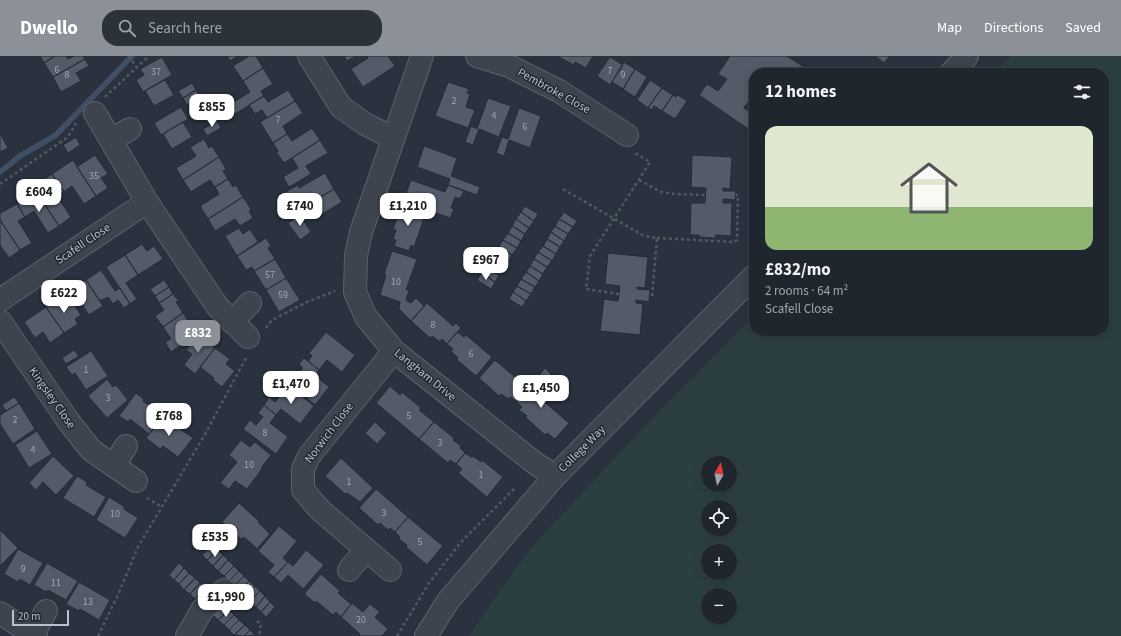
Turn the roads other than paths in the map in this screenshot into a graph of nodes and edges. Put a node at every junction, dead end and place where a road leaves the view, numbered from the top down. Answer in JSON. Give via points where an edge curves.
{"nodes":[{"id":1,"x":309,"y":56,"type":"edge"},
{"id":2,"x":422,"y":56,"type":"edge"},
{"id":3,"x":477,"y":56,"type":"edge"},
{"id":4,"x":967,"y":56,"type":"edge"},
{"id":5,"x":956,"y":68,"type":"edge"},
{"id":6,"x":95,"y":113,"type":"dead end"},
{"id":7,"x":130,"y":129,"type":"dead end"},
{"id":8,"x":627,"y":135,"type":"road end"},
{"id":9,"x":393,"y":138,"type":"junction"},
{"id":10,"x":111,"y":140,"type":"junction"},
{"id":11,"x":147,"y":202,"type":"junction"},
{"id":12,"x":749,"y":281,"type":"edge"},
{"id":13,"x":0,"y":300,"type":"edge"},
{"id":14,"x":250,"y":303,"type":"dead end"},
{"id":15,"x":0,"y":321,"type":"edge"},
{"id":16,"x":232,"y":322,"type":"junction"},
{"id":17,"x":251,"y":340,"type":"road end"},
{"id":18,"x":394,"y":351,"type":"junction"},
{"id":19,"x":126,"y":446,"type":"dead end"},
{"id":20,"x":114,"y":466,"type":"junction"},
{"id":21,"x":554,"y":476,"type":"junction"},
{"id":22,"x":136,"y":481,"type":"dead end"},
{"id":23,"x":366,"y":549,"type":"junction"},
{"id":24,"x":349,"y":570,"type":"dead end"},
{"id":25,"x":390,"y":570,"type":"dead end"},
{"id":26,"x":224,"y":590,"type":"dead end"},
{"id":27,"x":46,"y":612,"type":"dead end"},
{"id":28,"x":0,"y":613,"type":"edge"},
{"id":29,"x":34,"y":635,"type":"edge"},
{"id":30,"x":187,"y":636,"type":"edge"},
{"id":31,"x":426,"y":636,"type":"edge"}],
"edges":[{"from":1,"to":9,"type":"street","via":[[341,107],[365,124]]},
{"from":2,"to":9,"type":"street","name":"Langham Drive"},
{"from":3,"to":8,"type":"street","name":"Pembroke Close","via":[[509,66],[559,91]]},
{"from":4,"to":5,"type":"street"},
{"from":6,"to":10,"type":"street"},
{"from":7,"to":10,"type":"street"},
{"from":9,"to":18,"type":"street","name":"Langham Drive","via":[[361,232],[356,256],[355,292],[366,316]]},
{"from":10,"to":11,"type":"street"},
{"from":11,"to":13,"type":"street","name":"Scafell Close"},
{"from":11,"to":16,"type":"street","via":[[217,306]]},
{"from":12,"to":21,"type":"street","name":"College Way"},
{"from":14,"to":16,"type":"street"},
{"from":15,"to":20,"type":"street","name":"Kingsley Close","via":[[91,450]]},
{"from":16,"to":17,"type":"street"},
{"from":18,"to":21,"type":"street","name":"Langham Drive"},
{"from":18,"to":23,"type":"street","name":"Norwich Close","via":[[321,440],[303,469],[303,490],[320,510]]},
{"from":19,"to":20,"type":"street"},
{"from":20,"to":22,"type":"street","name":"Kingsley Close"},
{"from":21,"to":31,"type":"street","name":"College Way","via":[[448,601]]},
{"from":23,"to":24,"type":"street"},
{"from":23,"to":25,"type":"street","name":"Norwich Close"},
{"from":26,"to":30,"type":"street","via":[[202,610]]},
{"from":27,"to":29,"type":"street"},
{"from":28,"to":29,"type":"street"}]}
